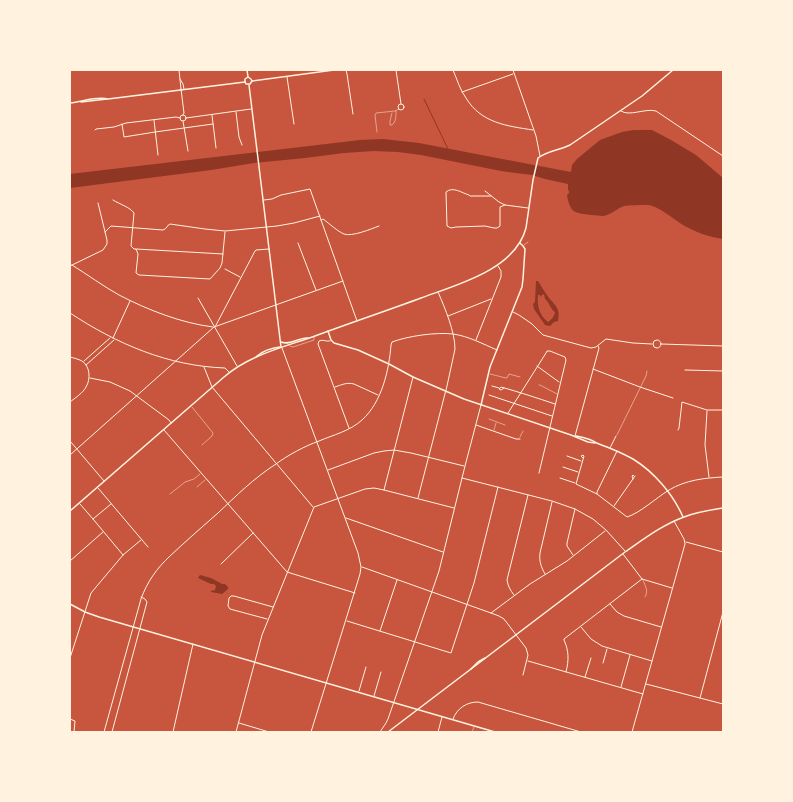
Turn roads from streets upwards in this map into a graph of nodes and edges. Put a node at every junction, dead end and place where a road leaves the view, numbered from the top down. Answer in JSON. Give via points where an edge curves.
{"nodes":[{"id":1,"x":179,"y":70,"type":"edge"},
{"id":2,"x":247,"y":70,"type":"edge"},
{"id":3,"x":334,"y":70,"type":"edge"},
{"id":4,"x":346,"y":70,"type":"edge"},
{"id":5,"x":396,"y":70,"type":"edge"},
{"id":6,"x":453,"y":70,"type":"edge"},
{"id":7,"x":513,"y":70,"type":"edge"},
{"id":8,"x":673,"y":70,"type":"edge"},
{"id":9,"x":514,"y":74,"type":"junction"},
{"id":10,"x":287,"y":76,"type":"junction"},
{"id":11,"x":248,"y":77,"type":"junction"},
{"id":12,"x":252,"y":81,"type":"junction"},
{"id":13,"x":245,"y":82,"type":"junction"},
{"id":14,"x":249,"y":84,"type":"junction"},
{"id":15,"x":182,"y":89,"type":"junction"},
{"id":16,"x":462,"y":92,"type":"junction"},
{"id":17,"x":70,"y":103,"type":"edge"},
{"id":18,"x":401,"y":104,"type":"junction"},
{"id":19,"x":252,"y":109,"type":"junction"},
{"id":20,"x":236,"y":111,"type":"junction"},
{"id":21,"x":620,"y":111,"type":"junction"},
{"id":22,"x":212,"y":114,"type":"junction"},
{"id":23,"x":353,"y":114,"type":"dead end"},
{"id":24,"x":183,"y":115,"type":"junction"},
{"id":25,"x":180,"y":118,"type":"junction"},
{"id":26,"x":186,"y":118,"type":"junction"},
{"id":27,"x":154,"y":119,"type":"junction"},
{"id":28,"x":183,"y":121,"type":"junction"},
{"id":29,"x":122,"y":124,"type":"junction"},
{"id":30,"x":213,"y":124,"type":"junction"},
{"id":31,"x":294,"y":124,"type":"dead end"},
{"id":32,"x":184,"y":128,"type":"junction"},
{"id":33,"x":95,"y":130,"type":"dead end"},
{"id":34,"x":534,"y":130,"type":"junction"},
{"id":35,"x":155,"y":132,"type":"junction"},
{"id":36,"x":242,"y":145,"type":"dead end"},
{"id":37,"x":216,"y":148,"type":"dead end"},
{"id":38,"x":188,"y":151,"type":"dead end"},
{"id":39,"x":158,"y":155,"type":"dead end"},
{"id":40,"x":540,"y":156,"type":"junction"},
{"id":41,"x":723,"y":156,"type":"edge"},
{"id":42,"x":485,"y":191,"type":"dead end"},
{"id":43,"x":491,"y":196,"type":"junction"},
{"id":44,"x":113,"y":200,"type":"dead end"},
{"id":45,"x":263,"y":200,"type":"junction"},
{"id":46,"x":98,"y":203,"type":"dead end"},
{"id":47,"x":505,"y":205,"type":"junction"},
{"id":48,"x":528,"y":208,"type":"junction"},
{"id":49,"x":320,"y":216,"type":"junction"},
{"id":50,"x":321,"y":220,"type":"junction"},
{"id":51,"x":379,"y":226,"type":"dead end"},
{"id":52,"x":267,"y":227,"type":"junction"},
{"id":53,"x":133,"y":228,"type":"junction"},
{"id":54,"x":225,"y":231,"type":"junction"},
{"id":55,"x":105,"y":232,"type":"junction"},
{"id":56,"x":298,"y":243,"type":"dead end"},
{"id":57,"x":520,"y":243,"type":"junction"},
{"id":58,"x":136,"y":249,"type":"junction"},
{"id":59,"x":269,"y":249,"type":"junction"},
{"id":60,"x":223,"y":254,"type":"junction"},
{"id":61,"x":72,"y":265,"type":"junction"},
{"id":62,"x":497,"y":265,"type":"junction"},
{"id":63,"x":70,"y":266,"type":"edge"},
{"id":64,"x":224,"y":269,"type":"dead end"},
{"id":65,"x":241,"y":278,"type":"junction"},
{"id":66,"x":343,"y":281,"type":"junction"},
{"id":67,"x":316,"y":290,"type":"junction"},
{"id":68,"x":438,"y":292,"type":"junction"},
{"id":69,"x":198,"y":298,"type":"dead end"},
{"id":70,"x":493,"y":298,"type":"junction"},
{"id":71,"x":130,"y":301,"type":"junction"},
{"id":72,"x":277,"y":306,"type":"junction"},
{"id":73,"x":512,"y":312,"type":"junction"},
{"id":74,"x":70,"y":313,"type":"edge"},
{"id":75,"x":447,"y":316,"type":"junction"},
{"id":76,"x":357,"y":320,"type":"junction"},
{"id":77,"x":214,"y":327,"type":"junction"},
{"id":78,"x":328,"y":331,"type":"junction"},
{"id":79,"x":453,"y":334,"type":"junction"},
{"id":80,"x":111,"y":338,"type":"junction"},
{"id":81,"x":309,"y":338,"type":"junction"},
{"id":82,"x":115,"y":340,"type":"junction"},
{"id":83,"x":331,"y":340,"type":"junction"},
{"id":84,"x":476,"y":340,"type":"junction"},
{"id":85,"x":281,"y":342,"type":"junction"},
{"id":86,"x":652,"y":344,"type":"junction"},
{"id":87,"x":661,"y":344,"type":"junction"},
{"id":88,"x":598,"y":345,"type":"junction"},
{"id":89,"x":723,"y":346,"type":"edge"},
{"id":90,"x":281,"y":347,"type":"junction"},
{"id":91,"x":497,"y":350,"type":"junction"},
{"id":92,"x":70,"y":357,"type":"edge"},
{"id":93,"x":176,"y":362,"type":"junction"},
{"id":94,"x":85,"y":363,"type":"junction"},
{"id":95,"x":389,"y":364,"type":"junction"},
{"id":96,"x":237,"y":366,"type":"junction"},
{"id":97,"x":537,"y":366,"type":"junction"},
{"id":98,"x":204,"y":367,"type":"junction"},
{"id":99,"x":593,"y":369,"type":"junction"},
{"id":100,"x":685,"y":370,"type":"dead end"},
{"id":101,"x":723,"y":371,"type":"edge"},
{"id":102,"x":229,"y":372,"type":"junction"},
{"id":103,"x":413,"y":377,"type":"junction"},
{"id":104,"x":90,"y":378,"type":"junction"},
{"id":105,"x":560,"y":383,"type":"junction"},
{"id":106,"x":492,"y":386,"type":"dead end"},
{"id":107,"x":212,"y":388,"type":"junction"},
{"id":108,"x":334,"y":388,"type":"junction"},
{"id":109,"x":446,"y":391,"type":"junction"},
{"id":110,"x":520,"y":392,"type":"junction"},
{"id":111,"x":379,"y":395,"type":"junction"},
{"id":112,"x":489,"y":395,"type":"dead end"},
{"id":113,"x":137,"y":396,"type":"junction"},
{"id":114,"x":673,"y":398,"type":"dead end"},
{"id":115,"x":70,"y":402,"type":"edge"},
{"id":116,"x":513,"y":403,"type":"junction"},
{"id":117,"x":481,"y":405,"type":"junction"},
{"id":118,"x":556,"y":405,"type":"junction"},
{"id":119,"x":707,"y":410,"type":"junction"},
{"id":120,"x":723,"y":410,"type":"edge"},
{"id":121,"x":508,"y":414,"type":"junction"},
{"id":122,"x":553,"y":416,"type":"junction"},
{"id":123,"x":171,"y":423,"type":"junction"},
{"id":124,"x":476,"y":425,"type":"junction"},
{"id":125,"x":550,"y":428,"type":"junction"},
{"id":126,"x":349,"y":429,"type":"junction"},
{"id":127,"x":164,"y":430,"type":"junction"},
{"id":128,"x":678,"y":430,"type":"dead end"},
{"id":129,"x":575,"y":436,"type":"junction"},
{"id":130,"x":616,"y":436,"type":"road end"},
{"id":131,"x":520,"y":439,"type":"road end"},
{"id":132,"x":70,"y":440,"type":"edge"},
{"id":133,"x":317,"y":441,"type":"junction"},
{"id":134,"x":610,"y":448,"type":"junction"},
{"id":135,"x":77,"y":449,"type":"junction"},
{"id":136,"x":394,"y":450,"type":"junction"},
{"id":137,"x":617,"y":451,"type":"junction"},
{"id":138,"x":70,"y":455,"type":"edge"},
{"id":139,"x":567,"y":456,"type":"dead end"},
{"id":140,"x":428,"y":457,"type":"junction"},
{"id":141,"x":583,"y":458,"type":"dead end"},
{"id":142,"x":582,"y":462,"type":"junction"},
{"id":143,"x":277,"y":463,"type":"junction"},
{"id":144,"x":464,"y":466,"type":"junction"},
{"id":145,"x":563,"y":467,"type":"dead end"},
{"id":146,"x":328,"y":470,"type":"junction"},
{"id":147,"x":578,"y":472,"type":"junction"},
{"id":148,"x":539,"y":473,"type":"dead end"},
{"id":149,"x":635,"y":476,"type":"dead end"},
{"id":150,"x":723,"y":476,"type":"edge"},
{"id":151,"x":462,"y":478,"type":"junction"},
{"id":152,"x":560,"y":478,"type":"dead end"},
{"id":153,"x":709,"y":478,"type":"junction"},
{"id":154,"x":105,"y":481,"type":"junction"},
{"id":155,"x":575,"y":483,"type":"junction"},
{"id":156,"x":498,"y":487,"type":"junction"},
{"id":157,"x":98,"y":488,"type":"junction"},
{"id":158,"x":384,"y":490,"type":"junction"},
{"id":159,"x":668,"y":491,"type":"junction"},
{"id":160,"x":597,"y":494,"type":"junction"},
{"id":161,"x":528,"y":495,"type":"junction"},
{"id":162,"x":418,"y":498,"type":"junction"},
{"id":163,"x":338,"y":499,"type":"junction"},
{"id":164,"x":552,"y":501,"type":"junction"},
{"id":165,"x":228,"y":503,"type":"junction"},
{"id":166,"x":79,"y":504,"type":"junction"},
{"id":167,"x":111,"y":504,"type":"junction"},
{"id":168,"x":613,"y":506,"type":"junction"},
{"id":169,"x":314,"y":507,"type":"junction"},
{"id":170,"x":454,"y":508,"type":"junction"},
{"id":171,"x":723,"y":508,"type":"edge"},
{"id":172,"x":575,"y":509,"type":"junction"},
{"id":173,"x":70,"y":511,"type":"edge"},
{"id":174,"x":683,"y":517,"type":"junction"},
{"id":175,"x":345,"y":518,"type":"junction"},
{"id":176,"x":93,"y":519,"type":"junction"},
{"id":177,"x":674,"y":521,"type":"junction"},
{"id":178,"x":606,"y":530,"type":"junction"},
{"id":179,"x":104,"y":532,"type":"junction"},
{"id":180,"x":253,"y":533,"type":"junction"},
{"id":181,"x":141,"y":540,"type":"junction"},
{"id":182,"x":685,"y":542,"type":"junction"},
{"id":183,"x":148,"y":547,"type":"dead end"},
{"id":184,"x":444,"y":552,"type":"junction"},
{"id":185,"x":625,"y":552,"type":"junction"},
{"id":186,"x":723,"y":552,"type":"edge"},
{"id":187,"x":623,"y":554,"type":"junction"},
{"id":188,"x":122,"y":556,"type":"junction"},
{"id":189,"x":573,"y":556,"type":"junction"},
{"id":190,"x":70,"y":561,"type":"edge"},
{"id":191,"x":221,"y":564,"type":"dead end"},
{"id":192,"x":361,"y":567,"type":"junction"},
{"id":193,"x":287,"y":572,"type":"junction"},
{"id":194,"x":546,"y":574,"type":"junction"},
{"id":195,"x":397,"y":580,"type":"junction"},
{"id":196,"x":643,"y":580,"type":"junction"},
{"id":197,"x":673,"y":588,"type":"junction"},
{"id":198,"x":355,"y":592,"type":"junction"},
{"id":199,"x":432,"y":592,"type":"junction"},
{"id":200,"x":514,"y":595,"type":"junction"},
{"id":201,"x":142,"y":597,"type":"junction"},
{"id":202,"x":70,"y":604,"type":"edge"},
{"id":203,"x":467,"y":604,"type":"junction"},
{"id":204,"x":610,"y":604,"type":"junction"},
{"id":205,"x":273,"y":607,"type":"junction"},
{"id":206,"x":84,"y":612,"type":"junction"},
{"id":207,"x":723,"y":612,"type":"edge"},
{"id":208,"x":491,"y":613,"type":"junction"},
{"id":209,"x":268,"y":620,"type":"junction"},
{"id":210,"x":346,"y":621,"type":"junction"},
{"id":211,"x":581,"y":626,"type":"junction"},
{"id":212,"x":133,"y":627,"type":"junction"},
{"id":213,"x":661,"y":628,"type":"junction"},
{"id":214,"x":140,"y":629,"type":"junction"},
{"id":215,"x":380,"y":632,"type":"junction"},
{"id":216,"x":516,"y":634,"type":"junction"},
{"id":217,"x":415,"y":642,"type":"junction"},
{"id":218,"x":193,"y":644,"type":"junction"},
{"id":219,"x":607,"y":648,"type":"junction"},
{"id":220,"x":630,"y":655,"type":"junction"},
{"id":221,"x":70,"y":658,"type":"edge"},
{"id":222,"x":591,"y":658,"type":"dead end"},
{"id":223,"x":527,"y":660,"type":"junction"},
{"id":224,"x":652,"y":661,"type":"junction"},
{"id":225,"x":254,"y":662,"type":"junction"},
{"id":226,"x":603,"y":663,"type":"dead end"},
{"id":227,"x":366,"y":667,"type":"dead end"},
{"id":228,"x":381,"y":672,"type":"dead end"},
{"id":229,"x":566,"y":672,"type":"junction"},
{"id":230,"x":523,"y":675,"type":"dead end"},
{"id":231,"x":585,"y":678,"type":"junction"},
{"id":232,"x":327,"y":683,"type":"junction"},
{"id":233,"x":646,"y":684,"type":"junction"},
{"id":234,"x":621,"y":688,"type":"junction"},
{"id":235,"x":358,"y":692,"type":"junction"},
{"id":236,"x":643,"y":694,"type":"junction"},
{"id":237,"x":374,"y":696,"type":"junction"},
{"id":238,"x":700,"y":698,"type":"junction"},
{"id":239,"x":394,"y":702,"type":"junction"},
{"id":240,"x":723,"y":704,"type":"edge"},
{"id":241,"x":418,"y":709,"type":"junction"},
{"id":242,"x":443,"y":716,"type":"junction"},
{"id":243,"x":70,"y":719,"type":"edge"},
{"id":244,"x":452,"y":719,"type":"junction"},
{"id":245,"x":238,"y":723,"type":"junction"},
{"id":246,"x":74,"y":732,"type":"edge"},
{"id":247,"x":104,"y":732,"type":"edge"},
{"id":248,"x":107,"y":732,"type":"edge"},
{"id":249,"x":112,"y":732,"type":"edge"},
{"id":250,"x":173,"y":732,"type":"edge"},
{"id":251,"x":236,"y":732,"type":"edge"},
{"id":252,"x":269,"y":732,"type":"edge"},
{"id":253,"x":311,"y":732,"type":"edge"},
{"id":254,"x":380,"y":732,"type":"edge"},
{"id":255,"x":388,"y":732,"type":"edge"},
{"id":256,"x":438,"y":732,"type":"edge"},
{"id":257,"x":495,"y":732,"type":"edge"},
{"id":258,"x":581,"y":732,"type":"edge"},
{"id":259,"x":632,"y":732,"type":"edge"}],
"edges":[{"from":1,"to":15,"type":"street"},
{"from":2,"to":11,"type":"street"},
{"from":3,"to":10,"type":"street"},
{"from":4,"to":23,"type":"street"},
{"from":5,"to":18,"type":"street"},
{"from":6,"to":16,"type":"street"},
{"from":7,"to":9,"type":"street"},
{"from":8,"to":21,"type":"street"},
{"from":9,"to":16,"type":"street"},
{"from":9,"to":34,"type":"street"},
{"from":10,"to":12,"type":"street"},
{"from":10,"to":31,"type":"street"},
{"from":11,"to":12,"type":"street"},
{"from":11,"to":13,"type":"street"},
{"from":12,"to":14,"type":"street"},
{"from":13,"to":14,"type":"street"},
{"from":13,"to":15,"type":"street"},
{"from":14,"to":19,"type":"street"},
{"from":15,"to":17,"type":"street"},
{"from":15,"to":24,"type":"street"},
{"from":16,"to":34,"type":"street","via":[[474,109],[485,118]]},
{"from":18,"to":18,"type":"street","via":[[404,105],[402,110],[398,106]]},
{"from":19,"to":20,"type":"street"},
{"from":19,"to":45,"type":"street"},
{"from":20,"to":22,"type":"street"},
{"from":20,"to":36,"type":"street"},
{"from":21,"to":40,"type":"street","via":[[570,145]]},
{"from":21,"to":41,"type":"street","via":[[625,114],[656,112]]},
{"from":22,"to":26,"type":"street"},
{"from":22,"to":30,"type":"street"},
{"from":24,"to":25,"type":"street"},
{"from":24,"to":26,"type":"street"},
{"from":25,"to":27,"type":"street"},
{"from":25,"to":28,"type":"street"},
{"from":26,"to":28,"type":"street"},
{"from":27,"to":29,"type":"street"},
{"from":27,"to":35,"type":"street"},
{"from":28,"to":32,"type":"street"},
{"from":29,"to":33,"type":"street"},
{"from":29,"to":35,"type":"street","via":[[124,137]]},
{"from":30,"to":32,"type":"street"},
{"from":30,"to":37,"type":"street"},
{"from":32,"to":35,"type":"street"},
{"from":32,"to":38,"type":"street"},
{"from":34,"to":40,"type":"street"},
{"from":35,"to":39,"type":"street"},
{"from":40,"to":48,"type":"street","via":[[536,164]]},
{"from":42,"to":43,"type":"street"},
{"from":43,"to":47,"type":"street"},
{"from":43,"to":47,"type":"street","via":[[470,196],[462,191],[448,190],[447,226],[497,228],[500,226],[500,207]]},
{"from":44,"to":53,"type":"street","via":[[133,210]]},
{"from":45,"to":49,"type":"street","via":[[310,188]]},
{"from":45,"to":52,"type":"street"},
{"from":46,"to":55,"type":"street"},
{"from":47,"to":48,"type":"street"},
{"from":48,"to":57,"type":"street","via":[[526,228]]},
{"from":49,"to":50,"type":"street"},
{"from":49,"to":52,"type":"street"},
{"from":50,"to":51,"type":"street","via":[[346,235]]},
{"from":50,"to":66,"type":"street"},
{"from":52,"to":54,"type":"street"},
{"from":52,"to":59,"type":"street"},
{"from":53,"to":54,"type":"street","via":[[163,230],[170,224]]},
{"from":53,"to":55,"type":"street","via":[[111,226]]},
{"from":53,"to":58,"type":"street","via":[[131,246]]},
{"from":54,"to":60,"type":"street"},
{"from":55,"to":61,"type":"street","via":[[107,240],[104,250]]},
{"from":56,"to":67,"type":"street"},
{"from":57,"to":62,"type":"street"},
{"from":57,"to":73,"type":"street","via":[[525,249],[522,288]]},
{"from":58,"to":60,"type":"street"},
{"from":58,"to":60,"type":"street","via":[[136,273],[139,275],[206,280],[220,268]]},
{"from":59,"to":65,"type":"street","via":[[255,251]]},
{"from":59,"to":72,"type":"street"},
{"from":61,"to":63,"type":"street"},
{"from":61,"to":71,"type":"street"},
{"from":62,"to":68,"type":"street"},
{"from":62,"to":70,"type":"street","via":[[502,275]]},
{"from":64,"to":65,"type":"street"},
{"from":65,"to":77,"type":"street"},
{"from":66,"to":67,"type":"street"},
{"from":66,"to":76,"type":"street"},
{"from":67,"to":72,"type":"street"},
{"from":68,"to":75,"type":"street"},
{"from":68,"to":76,"type":"street"},
{"from":69,"to":77,"type":"street"},
{"from":70,"to":75,"type":"street"},
{"from":70,"to":84,"type":"street"},
{"from":71,"to":77,"type":"street","via":[[172,317]]},
{"from":71,"to":80,"type":"street"},
{"from":72,"to":77,"type":"street"},
{"from":72,"to":85,"type":"street"},
{"from":73,"to":88,"type":"street","via":[[547,336],[591,348]]},
{"from":73,"to":91,"type":"street"},
{"from":74,"to":80,"type":"street"},
{"from":75,"to":79,"type":"street"},
{"from":76,"to":78,"type":"street"},
{"from":77,"to":93,"type":"street"},
{"from":77,"to":96,"type":"street"},
{"from":78,"to":81,"type":"street"},
{"from":78,"to":83,"type":"street"},
{"from":79,"to":84,"type":"street"},
{"from":79,"to":95,"type":"street","via":[[429,335],[391,343]]},
{"from":79,"to":109,"type":"street","via":[[455,353]]},
{"from":80,"to":82,"type":"street"},
{"from":80,"to":94,"type":"street"},
{"from":81,"to":85,"type":"street","via":[[300,338],[287,344]]},
{"from":81,"to":90,"type":"street"},
{"from":82,"to":93,"type":"street"},
{"from":82,"to":94,"type":"street"},
{"from":83,"to":95,"type":"street"},
{"from":83,"to":108,"type":"street","via":[[321,340],[318,343]]},
{"from":84,"to":91,"type":"street"},
{"from":85,"to":90,"type":"street"},
{"from":86,"to":87,"type":"street","via":[[654,348]]},
{"from":86,"to":87,"type":"street","via":[[657,340]]},
{"from":86,"to":88,"type":"street","via":[[606,339]]},
{"from":87,"to":89,"type":"street"},
{"from":88,"to":99,"type":"street"},
{"from":90,"to":96,"type":"street"},
{"from":90,"to":133,"type":"street"},
{"from":91,"to":117,"type":"street"},
{"from":92,"to":94,"type":"street"},
{"from":93,"to":98,"type":"street"},
{"from":93,"to":113,"type":"street"},
{"from":94,"to":104,"type":"street"},
{"from":95,"to":103,"type":"street"},
{"from":95,"to":111,"type":"street"},
{"from":96,"to":102,"type":"street"},
{"from":97,"to":105,"type":"street"},
{"from":97,"to":105,"type":"street","via":[[547,351],[565,357]]},
{"from":97,"to":110,"type":"street"},
{"from":98,"to":102,"type":"street","via":[[225,368]]},
{"from":98,"to":107,"type":"street"},
{"from":99,"to":114,"type":"street"},
{"from":99,"to":129,"type":"street"},
{"from":100,"to":101,"type":"street"},
{"from":102,"to":107,"type":"street"},
{"from":103,"to":109,"type":"street"},
{"from":103,"to":136,"type":"street"},
{"from":104,"to":113,"type":"street","via":[[110,382]]},
{"from":104,"to":115,"type":"street","via":[[86,388]]},
{"from":105,"to":118,"type":"street"},
{"from":106,"to":110,"type":"street","via":[[500,390],[504,388]]},
{"from":107,"to":123,"type":"street"},
{"from":107,"to":143,"type":"street"},
{"from":108,"to":111,"type":"street","via":[[350,383]]},
{"from":108,"to":126,"type":"street"},
{"from":109,"to":117,"type":"street"},
{"from":109,"to":140,"type":"street"},
{"from":110,"to":116,"type":"street"},
{"from":110,"to":118,"type":"street"},
{"from":111,"to":126,"type":"street","via":[[368,414]]},
{"from":112,"to":116,"type":"street"},
{"from":113,"to":123,"type":"street"},
{"from":113,"to":135,"type":"street"},
{"from":116,"to":121,"type":"street"},
{"from":116,"to":122,"type":"street"},
{"from":117,"to":121,"type":"street"},
{"from":117,"to":124,"type":"street"},
{"from":118,"to":122,"type":"street"},
{"from":119,"to":120,"type":"street"},
{"from":119,"to":128,"type":"street","via":[[682,402]]},
{"from":119,"to":153,"type":"street","via":[[705,445]]},
{"from":121,"to":125,"type":"street"},
{"from":122,"to":125,"type":"street"},
{"from":123,"to":127,"type":"street"},
{"from":124,"to":131,"type":"street"},
{"from":124,"to":144,"type":"street"},
{"from":125,"to":129,"type":"street"},
{"from":125,"to":148,"type":"street"},
{"from":126,"to":133,"type":"street"},
{"from":127,"to":154,"type":"street"},
{"from":127,"to":165,"type":"street"},
{"from":129,"to":134,"type":"street"},
{"from":130,"to":134,"type":"street"},
{"from":132,"to":135,"type":"street"},
{"from":133,"to":143,"type":"street"},
{"from":133,"to":146,"type":"street"},
{"from":134,"to":137,"type":"street"},
{"from":135,"to":138,"type":"street"},
{"from":135,"to":154,"type":"street"},
{"from":136,"to":140,"type":"street"},
{"from":136,"to":146,"type":"street","via":[[374,453]]},
{"from":136,"to":158,"type":"street"},
{"from":137,"to":159,"type":"street","via":[[648,470]]},
{"from":137,"to":160,"type":"street"},
{"from":139,"to":142,"type":"street"},
{"from":140,"to":144,"type":"street"},
{"from":140,"to":162,"type":"street"},
{"from":141,"to":142,"type":"street"},
{"from":142,"to":147,"type":"street"},
{"from":143,"to":165,"type":"street"},
{"from":143,"to":169,"type":"street"},
{"from":144,"to":151,"type":"street"},
{"from":145,"to":147,"type":"street"},
{"from":146,"to":163,"type":"street"},
{"from":147,"to":155,"type":"street"},
{"from":149,"to":168,"type":"street"},
{"from":150,"to":153,"type":"street"},
{"from":151,"to":156,"type":"street"},
{"from":151,"to":170,"type":"street"},
{"from":152,"to":155,"type":"street"},
{"from":153,"to":159,"type":"street","via":[[686,482]]},
{"from":154,"to":157,"type":"street"},
{"from":155,"to":160,"type":"street"},
{"from":156,"to":161,"type":"street"},
{"from":156,"to":203,"type":"street"},
{"from":157,"to":166,"type":"street"},
{"from":157,"to":167,"type":"street"},
{"from":158,"to":162,"type":"street"},
{"from":158,"to":163,"type":"street","via":[[369,488]]},
{"from":159,"to":168,"type":"street","via":[[628,517]]},
{"from":159,"to":174,"type":"street"},
{"from":160,"to":168,"type":"street"},
{"from":161,"to":164,"type":"street"},
{"from":161,"to":200,"type":"street","via":[[507,580]]},
{"from":162,"to":170,"type":"street"},
{"from":163,"to":169,"type":"street"},
{"from":163,"to":175,"type":"street"},
{"from":164,"to":172,"type":"street"},
{"from":164,"to":194,"type":"street","via":[[539,557]]},
{"from":165,"to":180,"type":"street"},
{"from":165,"to":201,"type":"street","via":[[163,563]]},
{"from":166,"to":173,"type":"street"},
{"from":166,"to":176,"type":"street"},
{"from":167,"to":176,"type":"street"},
{"from":167,"to":181,"type":"street"},
{"from":169,"to":193,"type":"street"},
{"from":170,"to":184,"type":"street"},
{"from":171,"to":174,"type":"street"},
{"from":172,"to":178,"type":"street"},
{"from":172,"to":189,"type":"street","via":[[567,546]]},
{"from":174,"to":177,"type":"street"},
{"from":175,"to":184,"type":"street"},
{"from":175,"to":192,"type":"street"},
{"from":176,"to":179,"type":"street"},
{"from":177,"to":182,"type":"street"},
{"from":177,"to":185,"type":"street"},
{"from":178,"to":185,"type":"street"},
{"from":178,"to":189,"type":"street"},
{"from":179,"to":188,"type":"street"},
{"from":179,"to":190,"type":"street"},
{"from":180,"to":191,"type":"street"},
{"from":180,"to":193,"type":"street"},
{"from":181,"to":183,"type":"street"},
{"from":181,"to":188,"type":"street"},
{"from":182,"to":186,"type":"street"},
{"from":182,"to":197,"type":"street"},
{"from":184,"to":199,"type":"street"},
{"from":185,"to":187,"type":"street"},
{"from":187,"to":196,"type":"street"},
{"from":187,"to":216,"type":"street"},
{"from":188,"to":206,"type":"street","via":[[93,590]]},
{"from":189,"to":194,"type":"street"},
{"from":192,"to":195,"type":"street"},
{"from":192,"to":198,"type":"street"},
{"from":193,"to":198,"type":"street"},
{"from":193,"to":205,"type":"street"},
{"from":194,"to":200,"type":"street"},
{"from":195,"to":199,"type":"street"},
{"from":195,"to":215,"type":"street"},
{"from":196,"to":197,"type":"street"},
{"from":196,"to":204,"type":"street"},
{"from":197,"to":213,"type":"street"},
{"from":198,"to":210,"type":"street"},
{"from":199,"to":203,"type":"street"},
{"from":199,"to":217,"type":"street"},
{"from":200,"to":208,"type":"street"},
{"from":201,"to":212,"type":"street"},
{"from":201,"to":214,"type":"street","via":[[148,602]]},
{"from":202,"to":206,"type":"street"},
{"from":203,"to":208,"type":"street"},
{"from":203,"to":217,"type":"street","via":[[451,653]]},
{"from":204,"to":211,"type":"street"},
{"from":204,"to":213,"type":"street","via":[[624,616]]},
{"from":205,"to":209,"type":"street"},
{"from":205,"to":209,"type":"street","via":[[234,596],[229,598],[230,609]]},
{"from":206,"to":212,"type":"street"},
{"from":206,"to":221,"type":"street"},
{"from":207,"to":238,"type":"street"},
{"from":208,"to":216,"type":"street","via":[[502,617]]},
{"from":209,"to":225,"type":"street"},
{"from":210,"to":215,"type":"street"},
{"from":210,"to":232,"type":"street"},
{"from":211,"to":219,"type":"street","via":[[594,642]]},
{"from":211,"to":229,"type":"street","via":[[564,640],[568,655]]},
{"from":212,"to":214,"type":"street"},
{"from":212,"to":247,"type":"street"},
{"from":213,"to":224,"type":"street"},
{"from":214,"to":218,"type":"street"},
{"from":214,"to":249,"type":"street"},
{"from":215,"to":217,"type":"street"},
{"from":216,"to":223,"type":"street","via":[[527,651]]},
{"from":216,"to":241,"type":"street"},
{"from":217,"to":239,"type":"street"},
{"from":218,"to":225,"type":"street"},
{"from":218,"to":250,"type":"street"},
{"from":219,"to":220,"type":"street"},
{"from":219,"to":226,"type":"street"},
{"from":220,"to":224,"type":"street"},
{"from":220,"to":234,"type":"street"},
{"from":222,"to":231,"type":"street"},
{"from":223,"to":229,"type":"street"},
{"from":223,"to":230,"type":"street"},
{"from":224,"to":233,"type":"street"},
{"from":225,"to":232,"type":"street"},
{"from":225,"to":245,"type":"street"},
{"from":227,"to":235,"type":"street"},
{"from":228,"to":237,"type":"street"},
{"from":229,"to":231,"type":"street"},
{"from":231,"to":234,"type":"street"},
{"from":232,"to":235,"type":"street"},
{"from":232,"to":253,"type":"street"},
{"from":233,"to":236,"type":"street"},
{"from":233,"to":238,"type":"street"},
{"from":234,"to":236,"type":"street"},
{"from":235,"to":237,"type":"street"},
{"from":236,"to":259,"type":"street"},
{"from":237,"to":239,"type":"street"},
{"from":238,"to":240,"type":"street"},
{"from":239,"to":241,"type":"street"},
{"from":239,"to":254,"type":"street"},
{"from":241,"to":242,"type":"street"},
{"from":241,"to":255,"type":"street"},
{"from":242,"to":244,"type":"street"},
{"from":242,"to":256,"type":"street"},
{"from":243,"to":246,"type":"street","via":[[75,721]]},
{"from":244,"to":257,"type":"street"},
{"from":244,"to":258,"type":"street","via":[[461,707],[478,702]]},
{"from":245,"to":251,"type":"street"},
{"from":245,"to":252,"type":"street"},
{"from":247,"to":248,"type":"street"}]}
